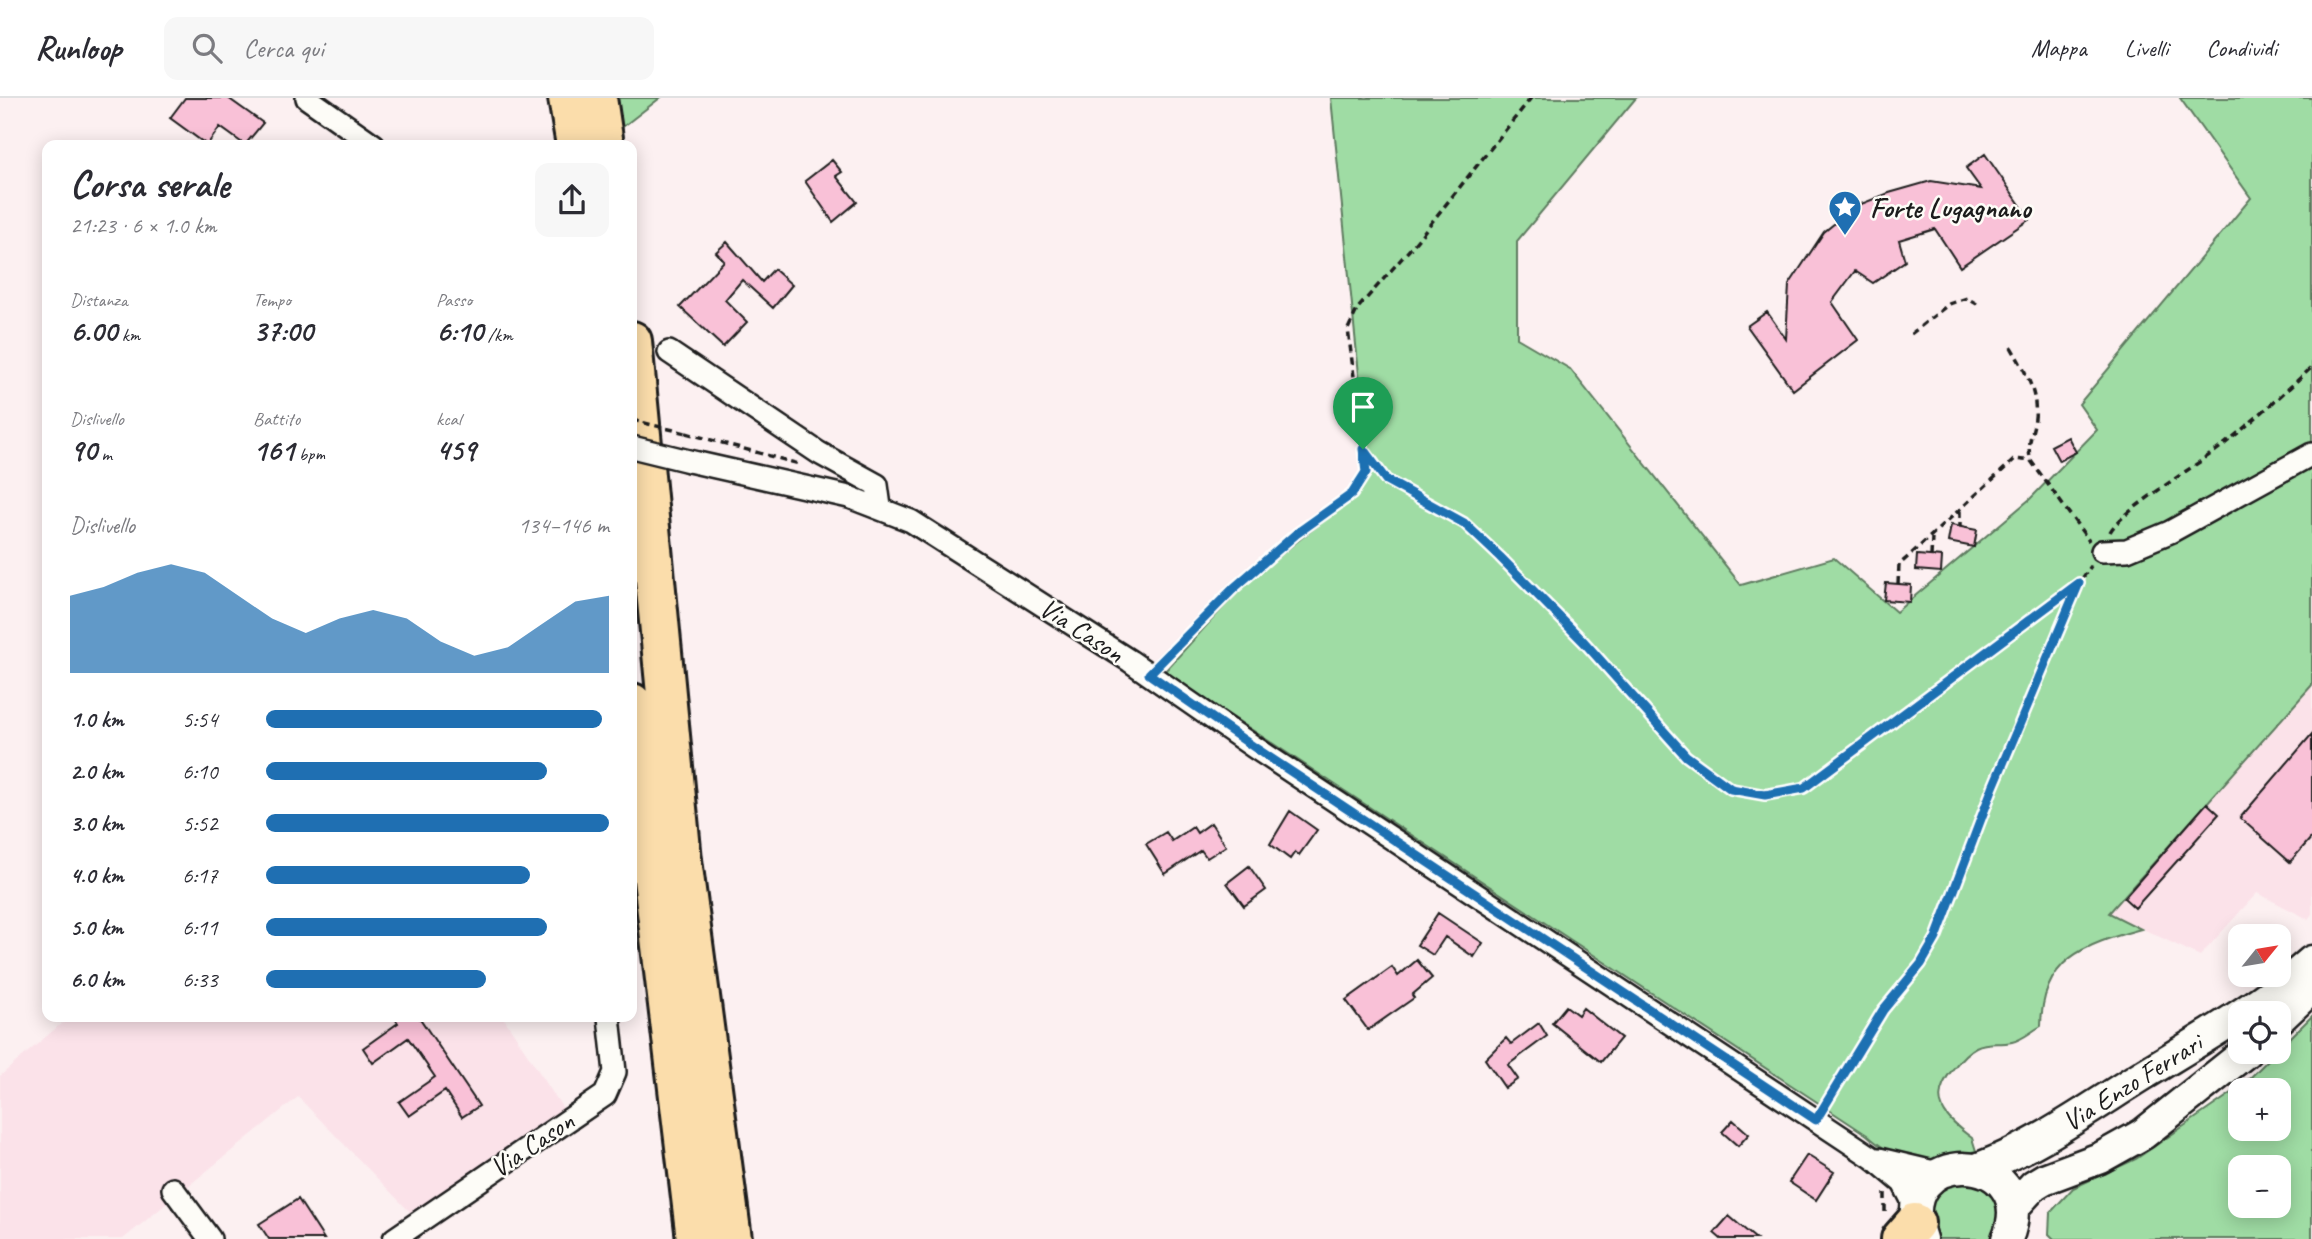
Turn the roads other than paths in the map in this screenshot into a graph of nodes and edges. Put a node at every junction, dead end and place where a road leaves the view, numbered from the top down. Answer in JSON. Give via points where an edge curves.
{"nodes":[{"id":1,"x":306,"y":98,"type":"edge"},
{"id":2,"x":568,"y":98,"type":"edge"},
{"id":3,"x":597,"y":98,"type":"edge"},
{"id":4,"x":367,"y":140,"type":"edge"},
{"id":5,"x":575,"y":140,"type":"edge"},
{"id":6,"x":603,"y":140,"type":"edge"},
{"id":7,"x":669,"y":352,"type":"dead end"},
{"id":8,"x":637,"y":393,"type":"edge"},
{"id":9,"x":637,"y":448,"type":"edge"},
{"id":10,"x":2312,"y":454,"type":"edge"},
{"id":11,"x":880,"y":507,"type":"junction"},
{"id":12,"x":2102,"y":551,"type":"road end"},
{"id":13,"x":637,"y":745,"type":"edge"},
{"id":14,"x":2312,"y":961,"type":"edge"},
{"id":15,"x":2312,"y":988,"type":"edge"},
{"id":16,"x":2291,"y":1008,"type":"edge"},
{"id":17,"x":610,"y":1022,"type":"edge"},
{"id":18,"x":2231,"y":1064,"type":"edge"},
{"id":19,"x":1873,"y":1158,"type":"junction"},
{"id":20,"x":1979,"y":1168,"type":"junction"},
{"id":21,"x":1938,"y":1173,"type":"junction"},
{"id":22,"x":173,"y":1189,"type":"dead end"},
{"id":23,"x":2015,"y":1226,"type":"edge"},
{"id":24,"x":1907,"y":1227,"type":"edge"},
{"id":25,"x":210,"y":1239,"type":"edge"},
{"id":26,"x":394,"y":1239,"type":"edge"},
{"id":27,"x":696,"y":1239,"type":"edge"},
{"id":28,"x":732,"y":1239,"type":"edge"}],
"edges":[{"from":1,"to":4,"type":"street"},
{"from":2,"to":5,"type":"highway"},
{"from":3,"to":6,"type":"highway"},
{"from":7,"to":11,"type":"street","via":[[820,453],[870,479],[877,485]]},
{"from":8,"to":28,"type":"highway","via":[[682,860]]},
{"from":9,"to":11,"type":"street","name":"Via Cason","bridge":true},
{"from":10,"to":12,"type":"street","via":[[2170,532],[2127,550]]},
{"from":11,"to":19,"type":"street","name":"Via Cason","via":[[953,546],[1149,674]]},
{"from":13,"to":27,"type":"highway"},
{"from":14,"to":20,"type":"main road","name":"Via Enzo Ferrari","via":[[2115,1093],[2007,1158]]},
{"from":15,"to":16,"type":"main road"},
{"from":17,"to":26,"type":"street","name":"Via Cason","via":[[615,1072],[605,1095]]},
{"from":18,"to":23,"type":"main road","name":"Via Enzo Ferrari","via":[[2143,1134],[2034,1185]]},
{"from":19,"to":21,"type":"street","name":"Via Cason"},
{"from":19,"to":24,"type":"street","name":"Via Cason","via":[[1903,1184]]},
{"from":20,"to":21,"type":"main road","name":"Via Enzo Ferrari"},
{"from":20,"to":23,"type":"main road","via":[[2002,1184]]},
{"from":21,"to":24,"type":"main road","via":[[1923,1187]]},
{"from":22,"to":25,"type":"street"}]}
